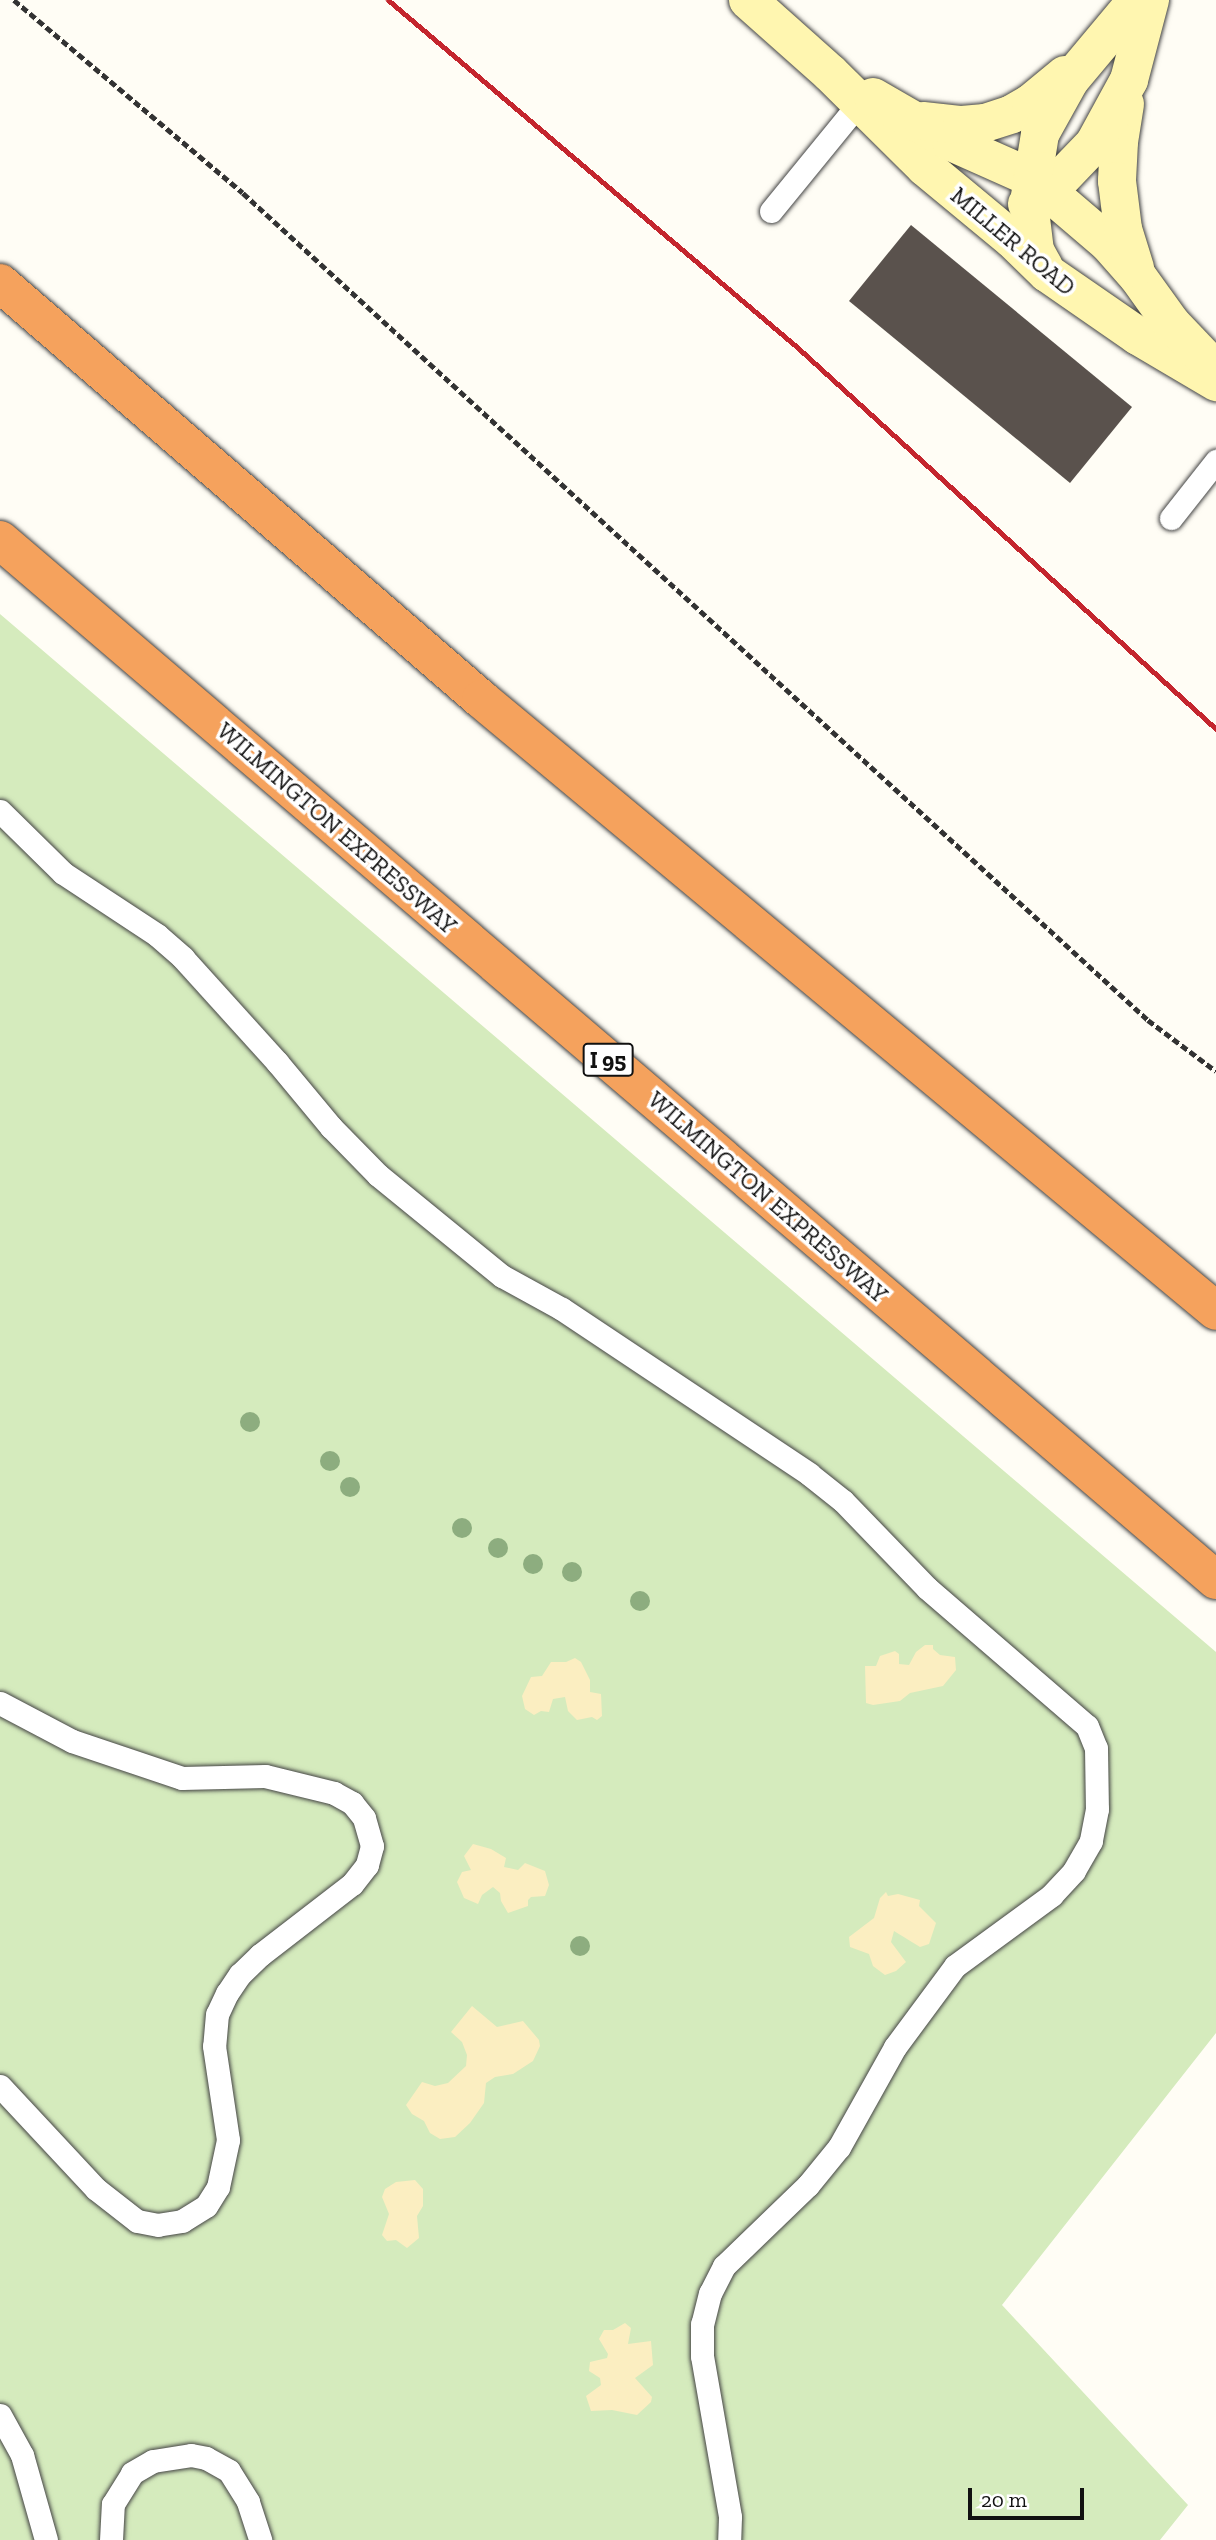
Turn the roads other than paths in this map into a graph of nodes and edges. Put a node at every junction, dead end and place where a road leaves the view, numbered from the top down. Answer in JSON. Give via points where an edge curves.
{"nodes":[{"id":1,"x":1137,"y":0,"type":"edge"},
{"id":2,"x":1150,"y":0,"type":"edge"},
{"id":3,"x":750,"y":1,"type":"edge"},
{"id":4,"x":1089,"y":57,"type":"junction"},
{"id":5,"x":830,"y":73,"type":"junction"},
{"id":6,"x":1129,"y":80,"type":"junction"},
{"id":7,"x":860,"y":102,"type":"junction"},
{"id":8,"x":912,"y":119,"type":"junction"},
{"id":9,"x":1036,"y":191,"type":"junction"},
{"id":10,"x":771,"y":211,"type":"dead end"},
{"id":11,"x":980,"y":212,"type":"junction"},
{"id":12,"x":1047,"y":273,"type":"junction"},
{"id":13,"x":1138,"y":277,"type":"junction"},
{"id":14,"x":0,"y":283,"type":"edge"},
{"id":15,"x":1216,"y":370,"type":"edge"},
{"id":16,"x":1216,"y":382,"type":"edge"},
{"id":17,"x":1216,"y":461,"type":"edge"},
{"id":18,"x":1171,"y":518,"type":"dead end"},
{"id":19,"x":0,"y":540,"type":"edge"},
{"id":20,"x":0,"y":811,"type":"edge"},
{"id":21,"x":1216,"y":1311,"type":"edge"},
{"id":22,"x":1216,"y":1580,"type":"edge"},
{"id":23,"x":0,"y":1703,"type":"edge"},
{"id":24,"x":0,"y":2086,"type":"edge"},
{"id":25,"x":0,"y":2415,"type":"edge"},
{"id":26,"x":46,"y":2540,"type":"edge"},
{"id":27,"x":111,"y":2540,"type":"edge"},
{"id":28,"x":260,"y":2540,"type":"edge"},
{"id":29,"x":729,"y":2540,"type":"edge"}],
"edges":[{"from":1,"to":4,"type":"street"},
{"from":2,"to":6,"type":"street"},
{"from":3,"to":5,"type":"street","name":"MILLER ROAD"},
{"from":4,"to":8,"type":"street","via":[[1012,114],[962,125]]},
{"from":4,"to":9,"type":"street","via":[[1070,80],[1041,134]]},
{"from":5,"to":7,"type":"street","name":"MILLER ROAD"},
{"from":5,"to":8,"type":"street","name":"MILLER ROAD"},
{"from":6,"to":9,"type":"street","via":[[1094,144]]},
{"from":6,"to":13,"type":"street","via":[[1117,181],[1123,229]]},
{"from":7,"to":10,"type":"lane"},
{"from":7,"to":11,"type":"street","name":"MILLER ROAD","via":[[925,167]]},
{"from":8,"to":9,"type":"street","name":"MILLER ROAD"},
{"from":9,"to":11,"type":"street"},
{"from":9,"to":12,"type":"street","via":[[1035,250]]},
{"from":9,"to":13,"type":"street","name":"MILLER ROAD","via":[[1108,243]]},
{"from":11,"to":12,"type":"street","name":"MILLER ROAD"},
{"from":12,"to":16,"type":"street","name":"MILLER ROAD","via":[[1138,336]]},
{"from":13,"to":15,"type":"street","name":"MILLER ROAD","via":[[1171,323]]},
{"from":14,"to":21,"type":"highway","via":[[481,699]]},
{"from":17,"to":18,"type":"lane"},
{"from":19,"to":22,"type":"highway","name":"WILMINGTON EXPRESSWAY","number":"I 95"},
{"from":20,"to":29,"type":"lane","via":[[63,873],[183,958],[331,1128],[398,1192],[502,1276],[562,1309],[809,1474],[843,1501],[927,1588],[1087,1726],[1096,1748],[1097,1809],[1091,1841],[1074,1871],[1052,1895],[955,1966],[895,2047],[839,2147],[808,2185],[724,2266],[710,2293],[702,2324],[702,2356],[730,2517]]},
{"from":23,"to":24,"type":"lane","via":[[72,1741],[182,1778],[265,1776],[334,1794],[352,1803],[364,1818],[372,1846],[367,1865],[352,1884],[240,1974],[217,2014],[214,2046],[228,2140],[218,2187],[206,2206],[182,2221],[158,2225],[137,2221],[96,2189]]},
{"from":25,"to":26,"type":"lane","via":[[22,2455]]},
{"from":27,"to":28,"type":"lane","via":[[113,2504],[132,2473],[152,2460],[191,2455],[229,2471],[248,2502]]}]}
